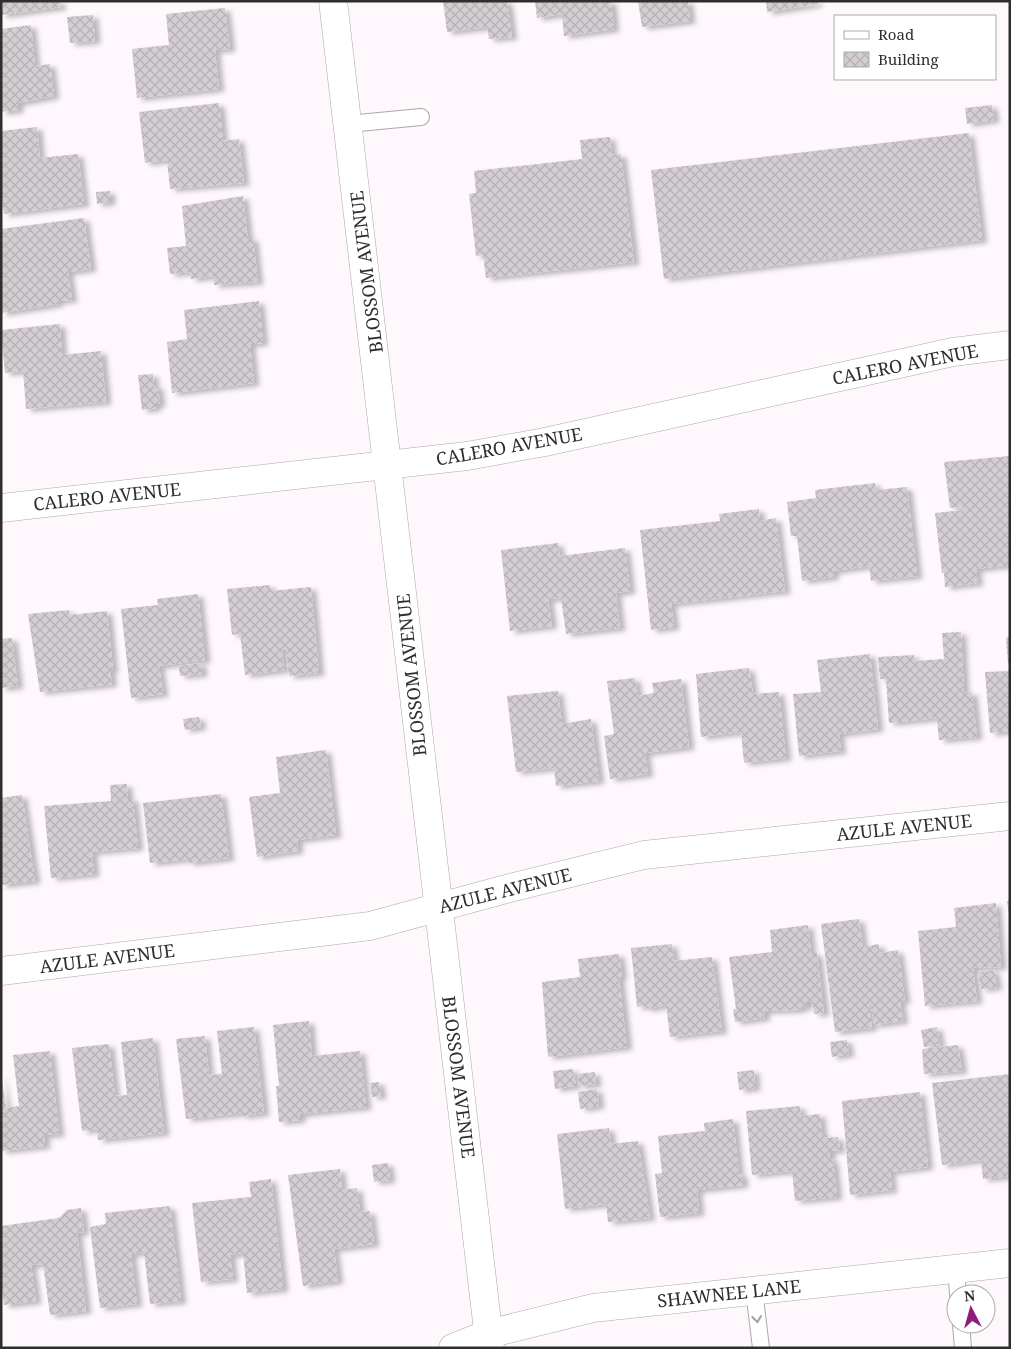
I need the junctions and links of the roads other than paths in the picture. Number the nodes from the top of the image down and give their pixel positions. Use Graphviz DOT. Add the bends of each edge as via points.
graph roads {
  1 [pos="333,1"];
  2 [pos="421,117"];
  3 [pos="348,124"];
  4 [pos="1010,346"];
  5 [pos="388,465"];
  6 [pos="1,508"];
  7 [pos="1010,816"];
  8 [pos="438,907"];
  9 [pos="1,971"];
  10 [pos="1010,1263"];
  11 [pos="957,1281"];
  12 [pos="754,1290"];
  13 [pos="962,1334"];
  14 [pos="489,1341"];
  15 [pos="453,1348"];
  16 [pos="761,1348"];
  17 [pos="963,1348"];
  1 -- 3 [label="street, BLOSSOM AVENUE"];
  2 -- 3 [label="lane"];
  3 -- 5 [label="street, BLOSSOM AVENUE"];
  4 -- 5 [label="street, CALERO AVENUE" via="953,352 545,442"];
  5 -- 6 [label="street, CALERO AVENUE"];
  5 -- 8 [label="street, BLOSSOM AVENUE"];
  7 -- 8 [label="street, AZULE AVENUE" via="644,855"];
  8 -- 9 [label="street, AZULE AVENUE" via="370,926"];
  8 -- 14 [label="street, BLOSSOM AVENUE"];
  10 -- 11 [label="street, SHAWNEE LANE"];
  11 -- 12 [label="street, SHAWNEE LANE"];
  12 -- 14 [label="street, SHAWNEE LANE" via="593,1308"];
  12 -- 16 [label="lane, one-way"];
  13 -- 17 [label="lane"];
  14 -- 15 [label="street, SHAWNEE LANE"];
}
